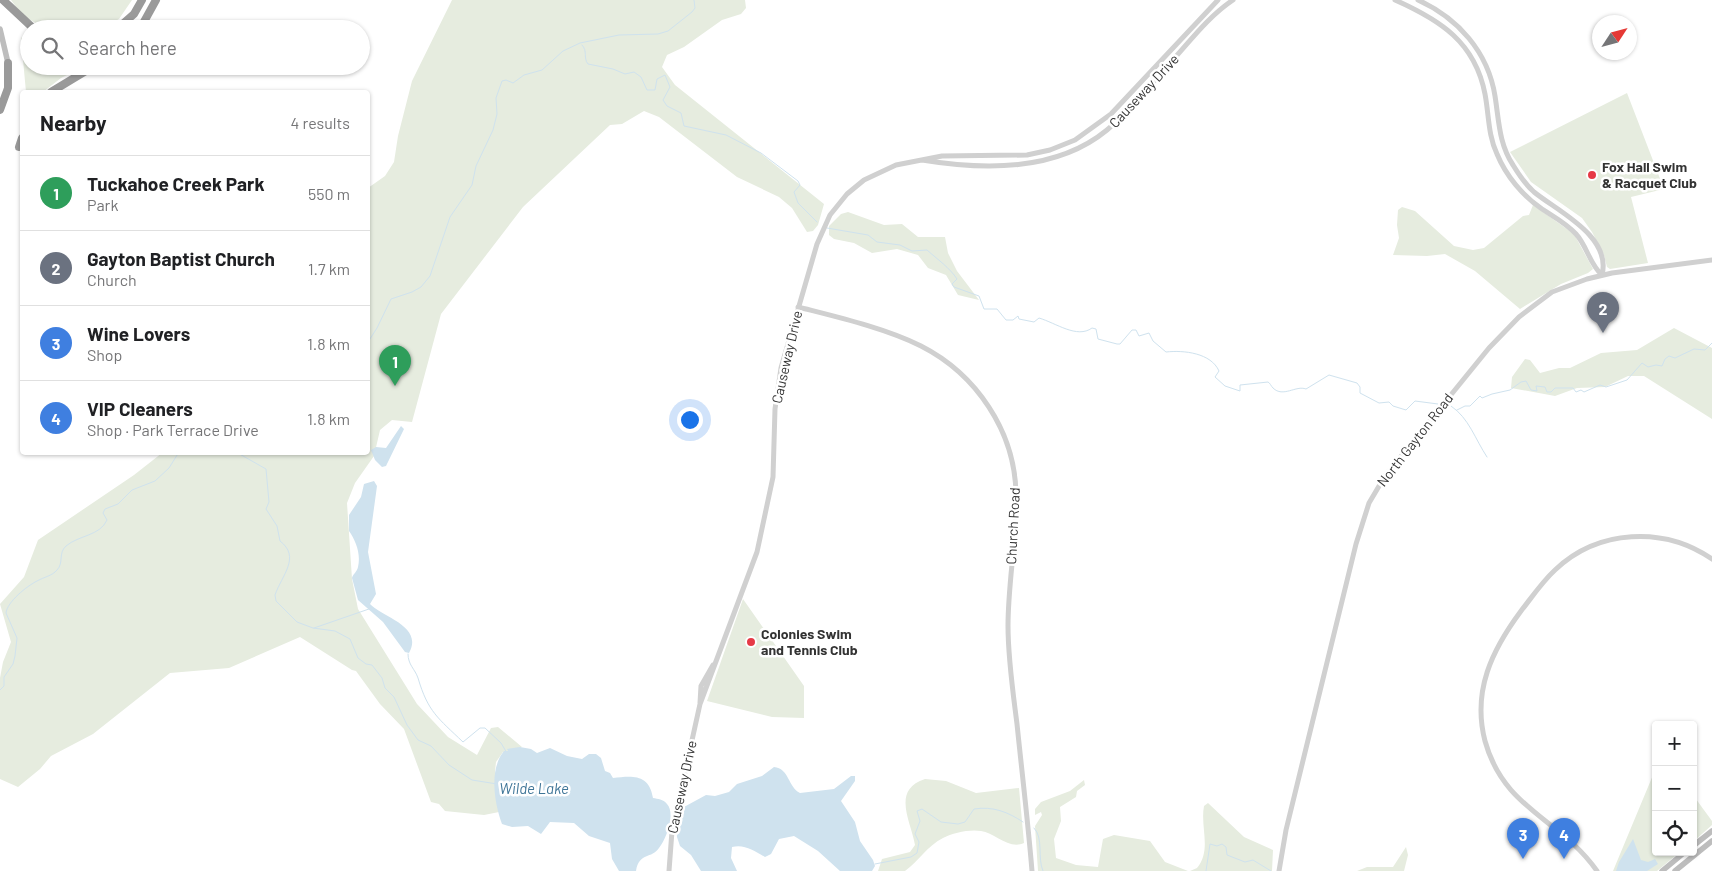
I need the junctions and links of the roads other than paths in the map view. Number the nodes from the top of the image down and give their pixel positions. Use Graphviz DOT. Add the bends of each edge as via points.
graph roads {
  1 [pos="3,0"];
  2 [pos="142,0"];
  3 [pos="156,0"];
  4 [pos="1218,0"];
  5 [pos="1233,0"];
  6 [pos="1395,0"];
  7 [pos="1418,0"];
  8 [pos="24,20"];
  9 [pos="127,20"];
  10 [pos="145,20"];
  11 [pos="0,29"];
  12 [pos="8,63"];
  13 [pos="79,75"];
  14 [pos="54,90"];
  15 [pos="0,110"];
  16 [pos="20,144"];
  17 [pos="19,147"];
  18 [pos="921,160"];
  19 [pos="1712,260"];
  20 [pos="1602,275"];
  21 [pos="798,307"];
  22 [pos="1712,559"];
  23 [pos="1712,831"];
  24 [pos="1712,841"];
  25 [pos="1697,843"];
  26 [pos="1680,856"];
  27 [pos="669,871"];
  28 [pos="1032,871"];
  29 [pos="1279,871"];
  30 [pos="1597,871"];
  31 [pos="1662,871"];
  32 [pos="1675,871"];
  1 -- 8 [label="highway"];
  2 -- 9 [label="highway"];
  3 -- 10 [label="highway"];
  4 -- 18 [label="street, Causeway Drive" via="1111,114 1075,140 1026,155 950,156"];
  5 -- 18 [label="street, Causeway Drive" via="1208,21 1118,120 1077,149 1045,161 1021,164 968,165"];
  6 -- 20 [label="street" via="1434,18 1461,42 1480,77 1492,142 1507,172 1529,199 1576,234 1588,250 1595,270"];
  7 -- 20 [label="street" via="1448,17 1475,46 1491,80 1499,133 1512,164 1530,188 1584,229 1602,260"];
  11 -- 12 [label="main road"];
  12 -- 15 [label="highway" via="8,88"];
  13 -- 14 [label="highway"];
  16 -- 17 [label="highway"];
  18 -- 21 [label="street, Causeway Drive" via="878,172 841,200 820,234"];
  19 -- 20 [label="street, North Gayton Road"];
  20 -- 29 [label="street, North Gayton Road" via="1552,292 1519,317 1423,428 1376,489 1364,518 1339,610"];
  21 -- 27 [label="street, Causeway Drive" via="778,386 772,477 756,552 713,664 701,686 700,704 672,831"];
  21 -- 28 [label="street, Church Road" via="906,339 940,357 978,392 1004,438 1013,466 1016,496 1009,595 1009,654"];
  22 -- 30 [label="street" via="1684,544 1647,536 1614,539 1584,550 1556,569 1542,585 1503,636 1489,663 1481,716 1485,740 1496,769 1518,799 1579,849"];
  23 -- 25 [label="main road"];
  24 -- 32 [label="main road"];
  26 -- 31 [label="main road"];
}
